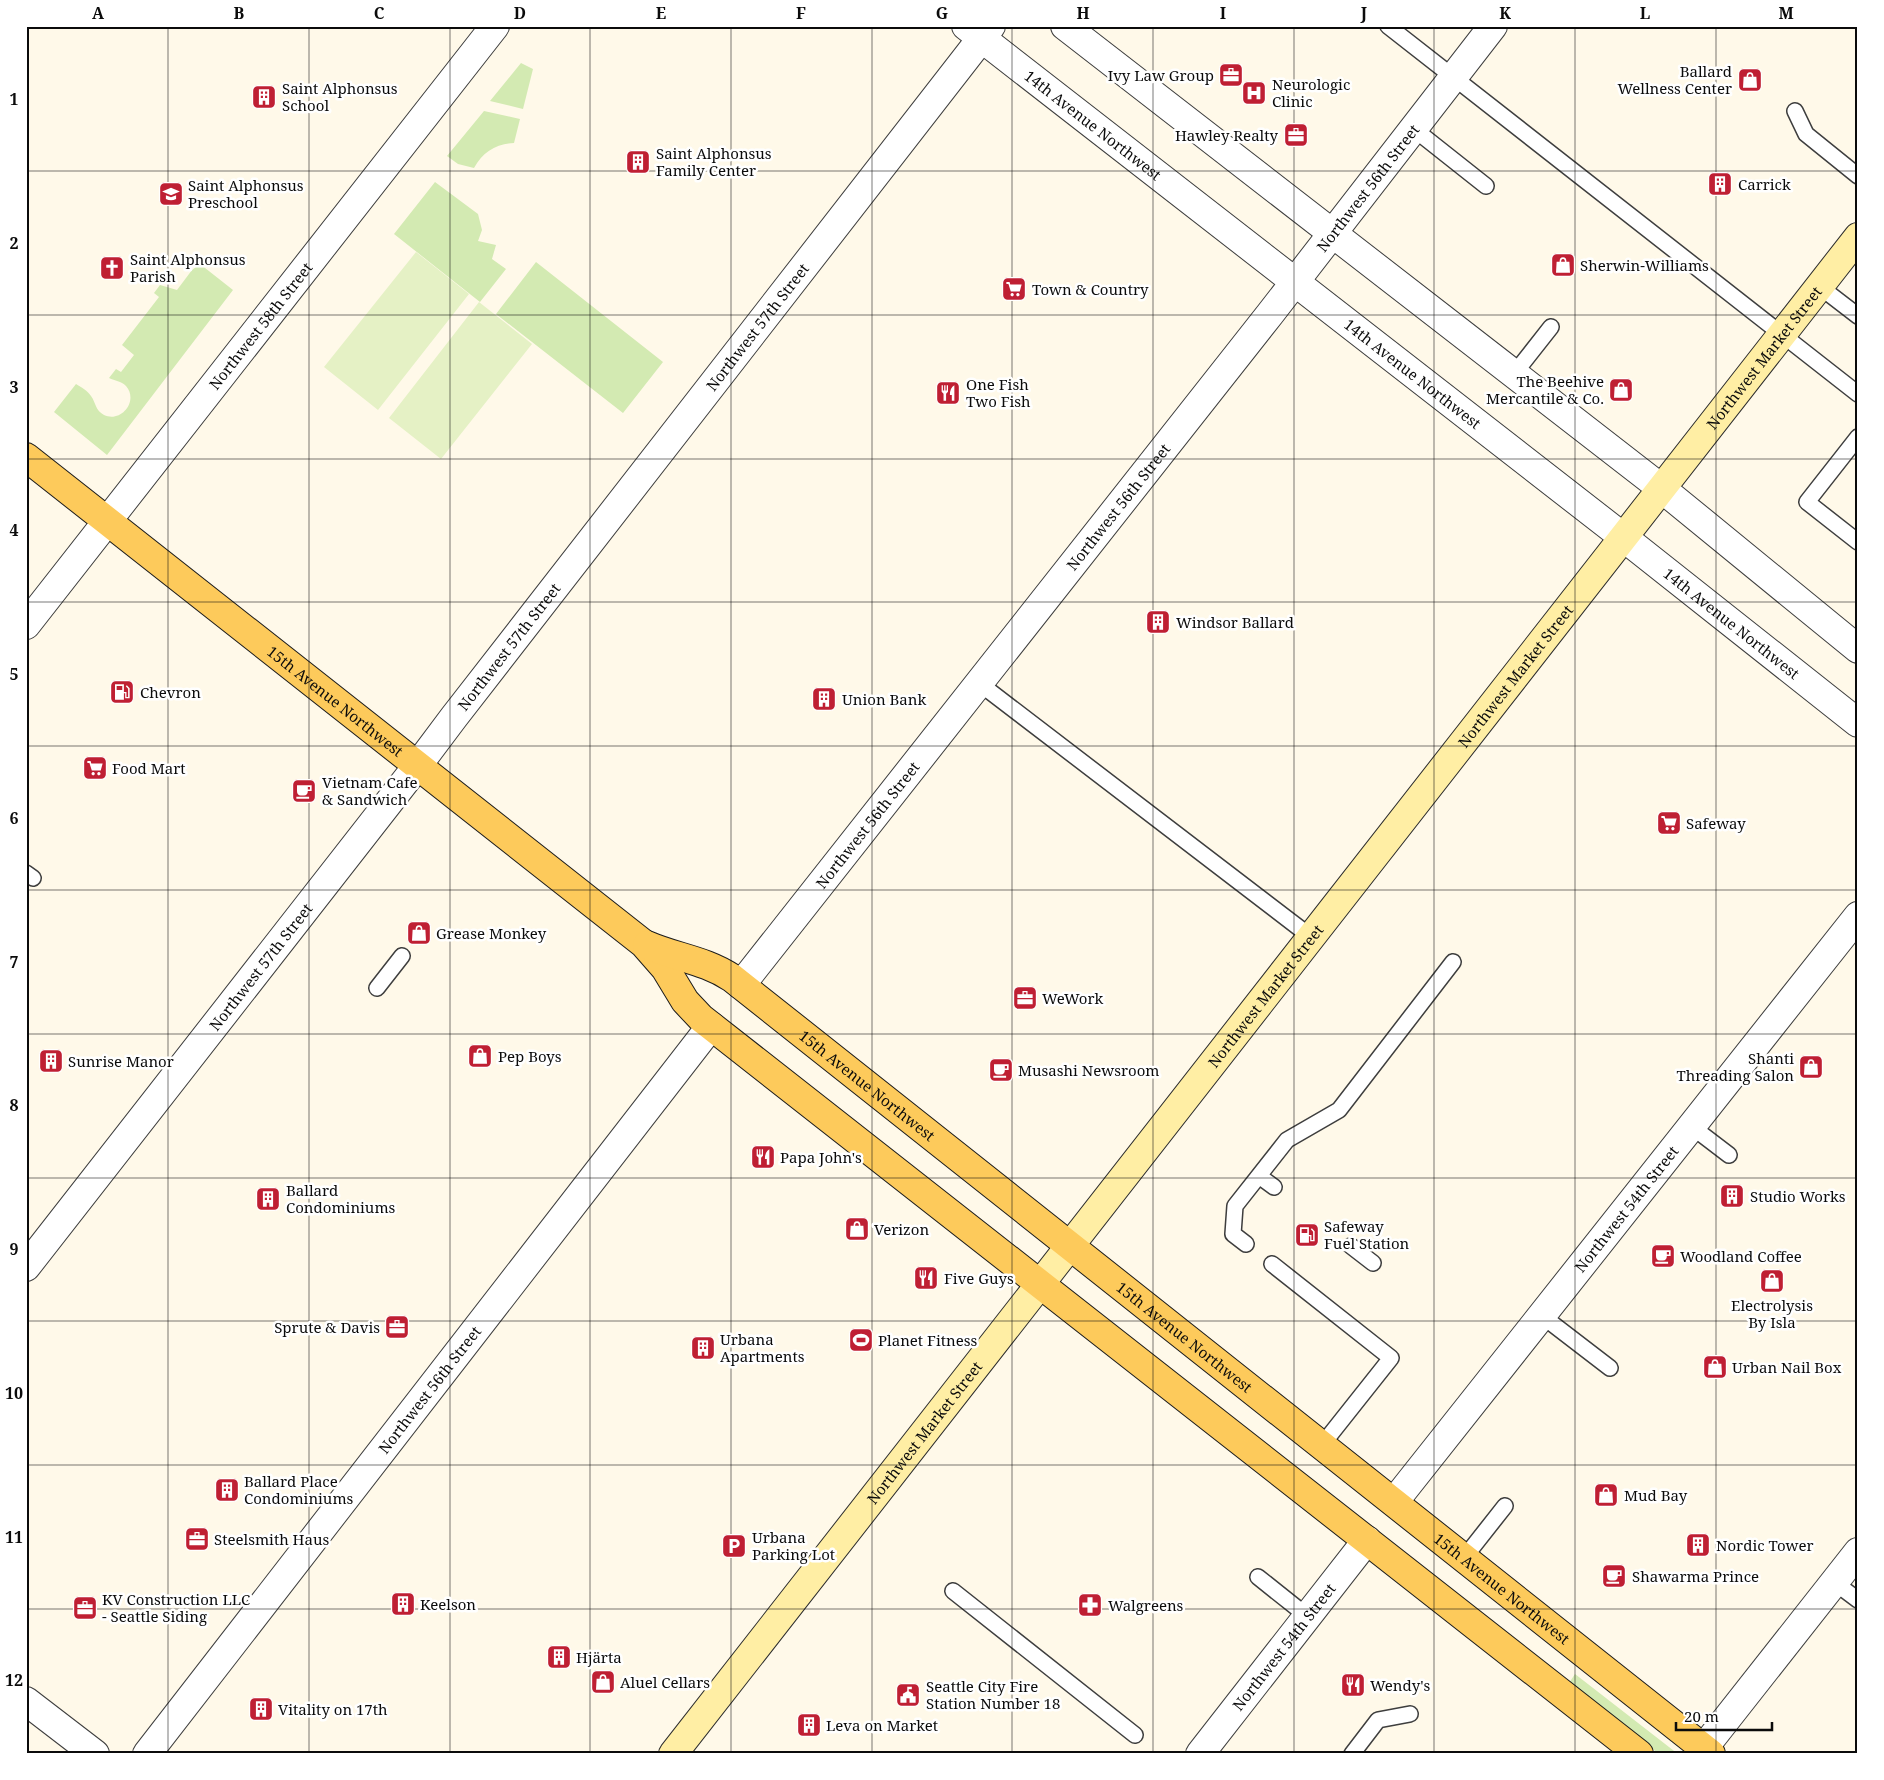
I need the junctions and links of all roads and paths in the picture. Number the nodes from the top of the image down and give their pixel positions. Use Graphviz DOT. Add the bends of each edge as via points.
graph roads {
  1 [pos="495,26"];
  2 [pos="1065,26"];
  3 [pos="1388,26"];
  4 [pos="1493,26"];
  5 [pos="980,30"];
  6 [pos="1453,77"];
  7 [pos="1795,111"];
  8 [pos="1414,129"];
  9 [pos="1858,176"];
  10 [pos="1486,186"];
  11 [pos="1332,232"];
  12 [pos="1858,237"];
  13 [pos="1295,282"];
  14 [pos="1819,286"];
  15 [pos="1858,316"];
  16 [pos="1551,327"];
  17 [pos="1781,334"];
  18 [pos="1514,374"];
  19 [pos="1858,394"];
  20 [pos="1858,437"];
  21 [pos="26,457"];
  22 [pos="1661,488"];
  23 [pos="108,520"];
  24 [pos="1623,537"];
  25 [pos="1858,542"];
  26 [pos="26,624"];
  27 [pos="1858,649"];
  28 [pos="979,683"];
  29 [pos="1858,723"];
  30 [pos="418,765"];
  31 [pos="1858,916"];
  32 [pos="1311,937"];
  33 [pos="644,944"];
  34 [pos="402,956"];
  35 [pos="1453,962"];
  36 [pos="741,985"];
  37 [pos="377,988"];
  38 [pos="711,1026"];
  39 [pos="1691,1126"];
  40 [pos="1728,1155"];
  41 [pos="1259,1176"];
  42 [pos="1274,1187"];
  43 [pos="1246,1244"];
  44 [pos="1070,1246"];
  45 [pos="1351,1246"];
  46 [pos="1373,1263"];
  47 [pos="1272,1264"];
  48 [pos="26,1267"];
  49 [pos="1040,1283"];
  50 [pos="1541,1315"];
  51 [pos="1610,1368"];
  52 [pos="1322,1445"];
  53 [pos="1394,1502"];
  54 [pos="1505,1506"];
  55 [pos="1367,1540"];
  56 [pos="1858,1552"];
  57 [pos="1464,1558"];
  58 [pos="1258,1577"];
  59 [pos="1834,1582"];
  60 [pos="953,1592"];
  61 [pos="1858,1600"];
  62 [pos="1307,1616"];
  63 [pos="26,1701"];
  64 [pos="1410,1714"];
  65 [pos="1134,1735"];
  66 [pos="1705,1752"];
  67 [pos="95,1754"];
  68 [pos="147,1754"];
  69 [pos="673,1754"];
  70 [pos="1200,1754"];
  71 [pos="1352,1754"];
  72 [pos="1639,1754"];
  1 -- 23 [label="street, Northwest 58th Street"];
  2 -- 11 [label="street"];
  3 -- 6 [label="lane"];
  4 -- 6 [label="street, Northwest 56th Street"];
  5 -- 13 [label="street, 14th Avenue Northwest"];
  5 -- 30 [label="street, Northwest 57th Street"];
  6 -- 8 [label="street, Northwest 56th Street"];
  6 -- 17 [label="lane"];
  7 -- 9 [label="lane" via="1806,134"];
  8 -- 10 [label="lane"];
  8 -- 11 [label="street, Northwest 56th Street"];
  11 -- 13 [label="street, Northwest 56th Street"];
  11 -- 18 [label="street"];
  12 -- 14 [label="main road, Northwest Market Street"];
  13 -- 24 [label="street, 14th Avenue Northwest"];
  13 -- 28 [label="street, Northwest 56th Street"];
  14 -- 15 [label="lane"];
  14 -- 17 [label="main road, Northwest Market Street"];
  16 -- 18 [label="lane"];
  17 -- 19 [label="lane"];
  17 -- 22 [label="main road, Northwest Market Street"];
  18 -- 22 [label="street"];
  20 -- 25 [label="lane" via="1807,502"];
  21 -- 23 [label="main road, 15th Avenue Northwest"];
  22 -- 24 [label="main road, Northwest Market Street"];
  22 -- 27 [label="street"];
  23 -- 26 [label="street, Northwest 58th Street"];
  23 -- 30 [label="main road, 15th Avenue Northwest"];
  24 -- 29 [label="street, 14th Avenue Northwest"];
  24 -- 32 [label="main road, Northwest Market Street"];
  28 -- 32 [label="lane"];
  28 -- 36 [label="street, Northwest 56th Street"];
  30 -- 33 [label="main road, 15th Avenue Northwest"];
  30 -- 48 [label="street, Northwest 57th Street"];
  31 -- 39 [label="street, Northwest 54th Street"];
  32 -- 44 [label="main road, Northwest Market Street"];
  33 -- 36 [label="main road, 15th Avenue Northwest" via="705,963"];
  33 -- 38 [label="main road, 15th Avenue Northwest" via="665,968 685,1002"];
  34 -- 37 [label="lane"];
  35 -- 41 [label="lane" via="1339,1110 1287,1140"];
  36 -- 44 [label="main road, 15th Avenue Northwest"];
  38 -- 49 [label="main road, 15th Avenue Northwest"];
  38 -- 68 [label="street, Northwest 56th Street"];
  39 -- 40 [label="lane"];
  39 -- 50 [label="street, Northwest 54th Street"];
  41 -- 42 [label="lane"];
  41 -- 43 [label="lane" via="1235,1206 1233,1234"];
  44 -- 49 [label="main road, Northwest Market Street"];
  44 -- 52 [label="main road, 15th Avenue Northwest"];
  45 -- 46 [label="lane"];
  47 -- 52 [label="lane" via="1392,1358"];
  49 -- 55 [label="main road, 15th Avenue Northwest"];
  49 -- 69 [label="main road, Northwest Market Street"];
  50 -- 51 [label="lane"];
  50 -- 53 [label="street, Northwest 54th Street"];
  52 -- 53 [label="main road, 15th Avenue Northwest"];
  53 -- 57 [label="main road, 15th Avenue Northwest"];
  54 -- 57 [label="lane"];
  55 -- 62 [label="street, Northwest 54th Street"];
  55 -- 72 [label="main road, 15th Avenue Northwest"];
  56 -- 59 [label="street"];
  57 -- 66 [label="main road, 15th Avenue Northwest"];
  58 -- 62 [label="lane"];
  59 -- 61 [label="lane"];
  59 -- 66 [label="street"];
  60 -- 65 [label="lane"];
  62 -- 70 [label="street, Northwest 54th Street"];
  63 -- 67 [label="street"];
  64 -- 71 [label="lane" via="1378,1720"];
}
